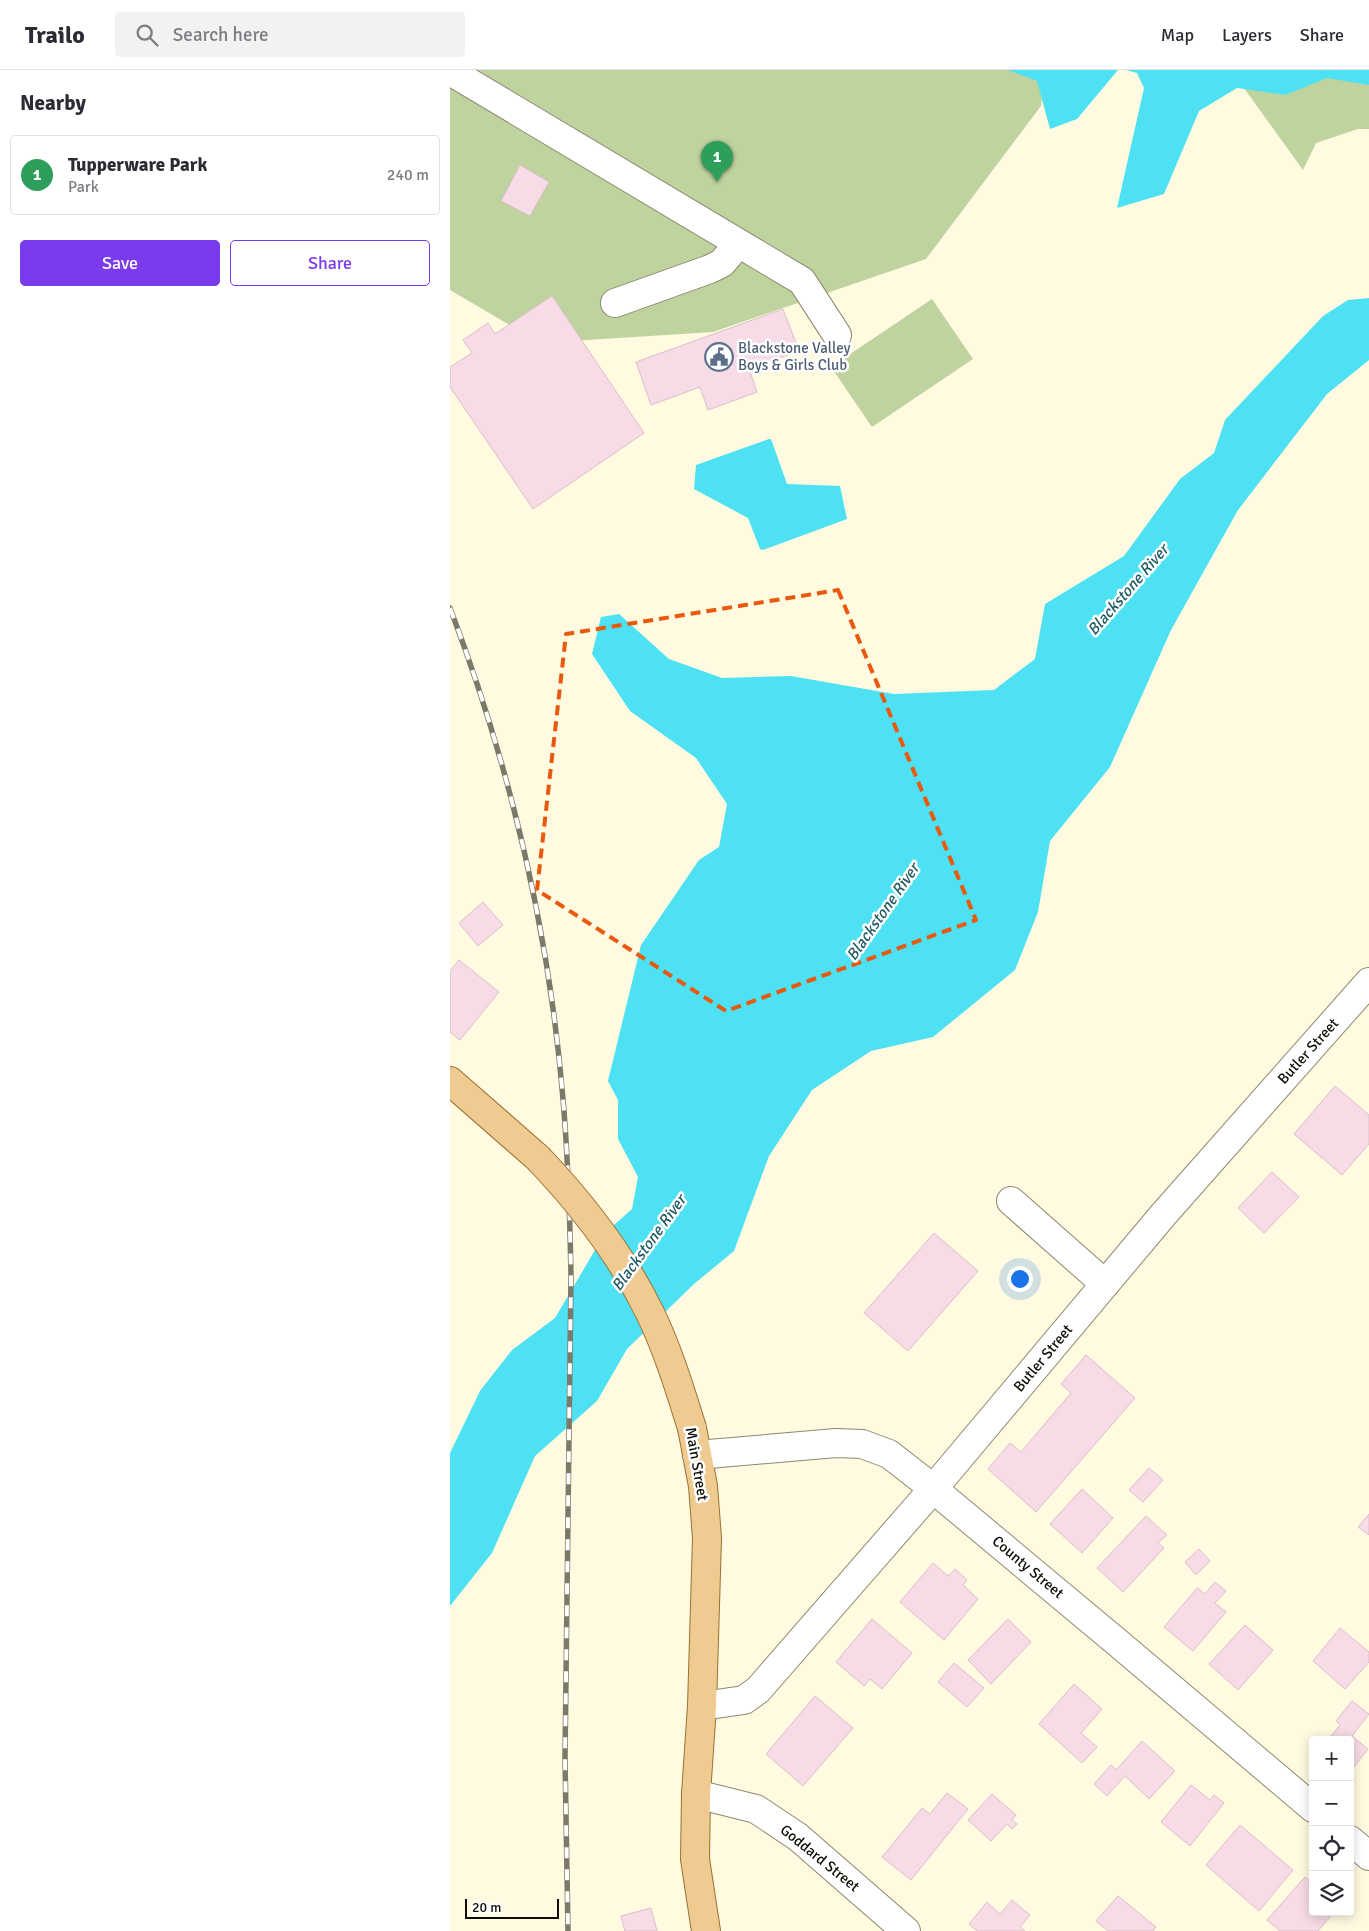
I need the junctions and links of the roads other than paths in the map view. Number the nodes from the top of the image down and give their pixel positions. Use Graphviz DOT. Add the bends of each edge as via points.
graph roads {
  1 [pos="450,71"];
  2 [pos="738,244"];
  3 [pos="615,302"];
  4 [pos="838,335"];
  5 [pos="1369,982"];
  6 [pos="451,1084"];
  7 [pos="1011,1201"];
  8 [pos="1105,1284"];
  9 [pos="697,1455"];
  10 [pos="933,1489"];
  11 [pos="702,1706"];
  12 [pos="696,1794"];
  13 [pos="1309,1805"];
  14 [pos="1354,1843"];
  15 [pos="1369,1856"];
  16 [pos="706,1931"];
  17 [pos="906,1931"];
  1 -- 2 [label="street"];
  2 -- 3 [label="street" via="722,263 710,270"];
  2 -- 4 [label="street" via="802,281"];
  5 -- 8 [label="street, Butler Street"];
  6 -- 9 [label="main road, Main Street, bridge" via="538,1158 600,1231 650,1313 692,1428"];
  7 -- 8 [label="street"];
  8 -- 10 [label="street, Butler Street"];
  9 -- 10 [label="street, County Street" via="836,1443 862,1444 888,1454"];
  9 -- 11 [label="main road, Main Street" via="707,1538"];
  10 -- 11 [label="street, Butler Street" via="758,1690 744,1700"];
  10 -- 13 [label="street, County Street"];
  11 -- 12 [label="main road, Main Street"];
  12 -- 16 [label="main road, Main Street" via="695,1859"];
  12 -- 17 [label="street, Goddard Street" via="756,1809 798,1837"];
  14 -- 15 [label="street"];
}
